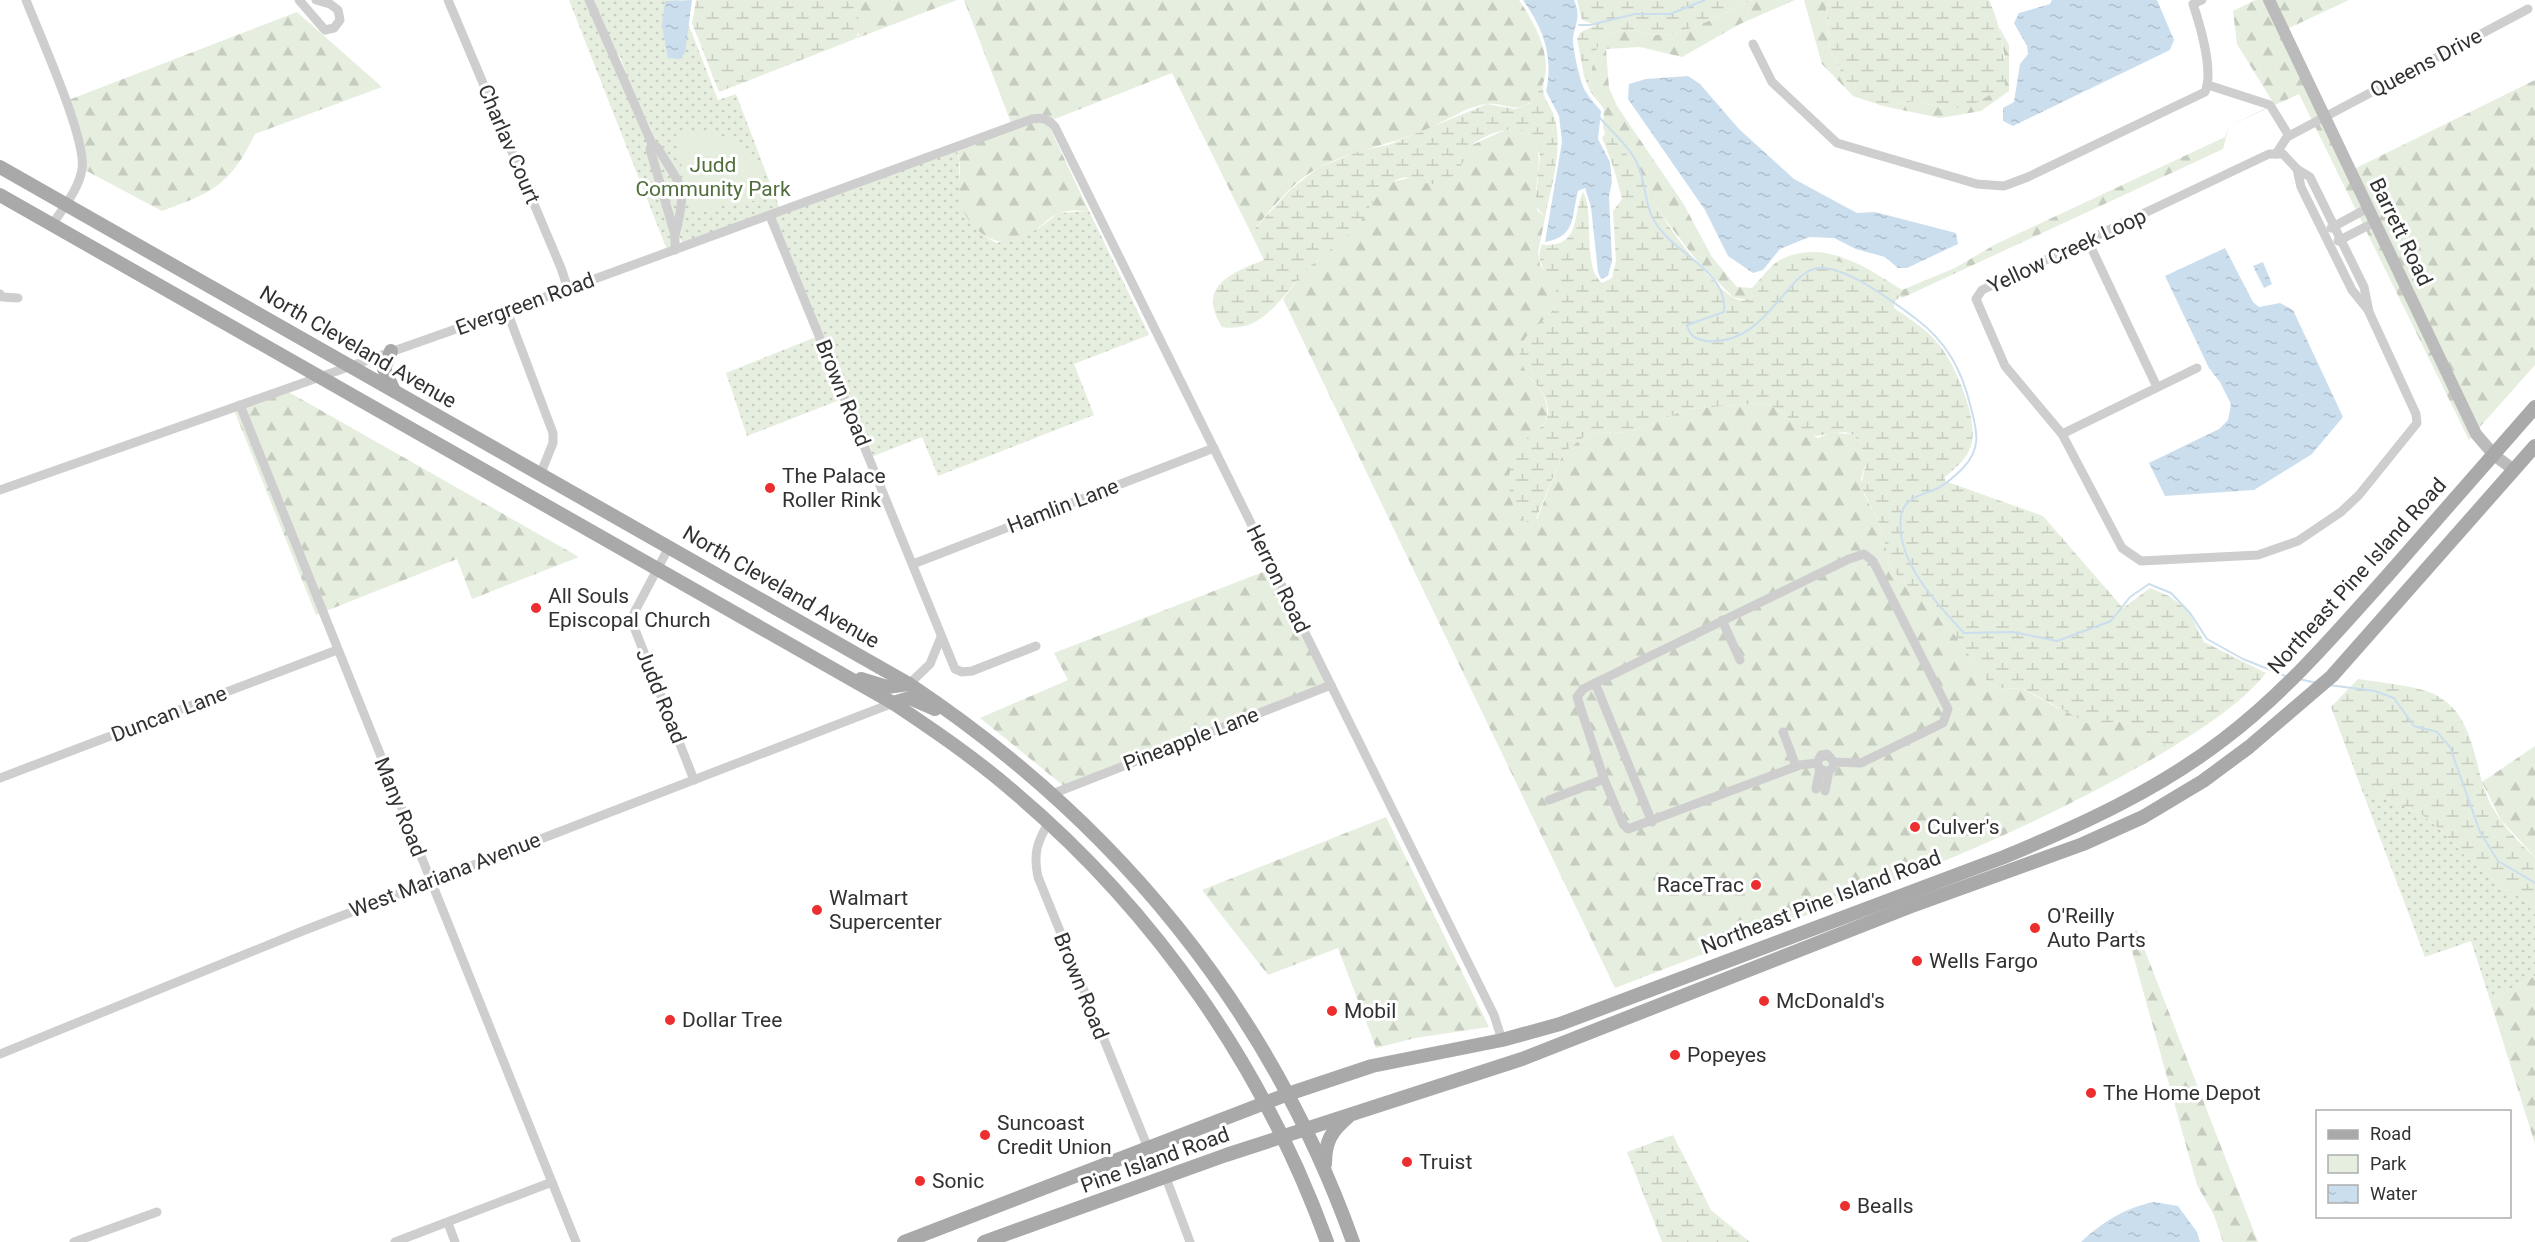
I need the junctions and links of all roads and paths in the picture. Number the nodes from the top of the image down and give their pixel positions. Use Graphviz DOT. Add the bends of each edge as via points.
graph roads {
  1 [pos="26,0"];
  2 [pos="316,0"];
  3 [pos="448,0"];
  4 [pos="589,0"];
  5 [pos="2269,0"];
  6 [pos="2195,1"];
  7 [pos="303,2"];
  8 [pos="2528,9"];
  9 [pos="1752,44"];
  10 [pos="2208,85"];
  11 [pos="2324,116"];
  12 [pos="1049,121"];
  13 [pos="2289,136"];
  14 [pos="652,144"];
  15 [pos="2276,154"];
  16 [pos="0,168"];
  17 [pos="2297,169"];
  18 [pos="2318,193"];
  19 [pos="0,195"];
  20 [pos="2307,199"];
  21 [pos="65,204"];
  22 [pos="2368,208"];
  23 [pos="770,216"];
  24 [pos="2375,222"];
  25 [pos="52,225"];
  26 [pos="2334,226"];
  27 [pos="2324,231"];
  28 [pos="675,235"];
  29 [pos="2341,239"];
  30 [pos="2088,241"];
  31 [pos="2330,244"];
  32 [pos="675,250"];
  33 [pos="2358,274"];
  34 [pos="2347,278"];
  35 [pos="197,279"];
  36 [pos="568,289"];
  37 [pos="0,294"];
  38 [pos="18,298"];
  39 [pos="183,300"];
  40 [pos="507,311"];
  41 [pos="2369,312"];
  42 [pos="392,351"];
  43 [pos="349,366"];
  44 [pos="2197,368"];
  45 [pos="319,376"];
  46 [pos="2157,387"];
  47 [pos="394,391"];
  48 [pos="240,405"];
  49 [pos="2535,407"];
  50 [pos="2062,434"];
  51 [pos="2535,446"];
  52 [pos="1214,448"];
  53 [pos="2494,455"];
  54 [pos="2514,470"];
  55 [pos="540,475"];
  56 [pos="0,490"];
  57 [pos="669,547"];
  58 [pos="913,564"];
  59 [pos="658,569"];
  60 [pos="1722,620"];
  61 [pos="941,637"];
  62 [pos="1036,646"];
  63 [pos="337,650"];
  64 [pos="1740,660"];
  65 [pos="843,675"];
  66 [pos="1595,683"];
  67 [pos="909,684"];
  68 [pos="1331,686"];
  69 [pos="893,703"];
  70 [pos="960,718"];
  71 [pos="1783,732"];
  72 [pos="1834,762"];
  73 [pos="1796,766"];
  74 [pos="1822,768"];
  75 [pos="0,778"];
  76 [pos="1604,779"];
  77 [pos="694,780"];
  78 [pos="1820,790"];
  79 [pos="1052,794"];
  80 [pos="1549,800"];
  81 [pos="1049,822"];
  82 [pos="1652,822"];
  83 [pos="2055,836"];
  84 [pos="430,881"];
  85 [pos="1949,892"];
  86 [pos="1502,1040"];
  87 [pos="0,1054"];
  88 [pos="1288,1094"];
  89 [pos="1266,1102"];
  90 [pos="1352,1114"];
  91 [pos="1306,1128"];
  92 [pos="1283,1136"];
  93 [pos="1148,1148"];
  94 [pos="1325,1172"];
  95 [pos="1166,1178"];
  96 [pos="552,1182"];
  97 [pos="157,1212"];
  98 [pos="448,1223"];
  99 [pos="74,1242"];
  100 [pos="395,1242"];
  101 [pos="455,1242"];
  102 [pos="576,1242"];
  103 [pos="904,1242"];
  104 [pos="984,1242"];
  105 [pos="1190,1242"];
  106 [pos="1328,1242"];
  107 [pos="1353,1242"];
  1 -- 21 [label="street" via="67,105 82,156 81,175"];
  2 -- 7 [label="street" via="338,10 340,20 334,28 325,30"];
  3 -- 36 [label="street, Charlav Court"];
  4 -- 14 [label="street"];
  5 -- 11 [label="street, Barrett Road"];
  6 -- 10 [label="street"];
  8 -- 11 [label="street, Queens Drive"];
  9 -- 10 [label="street" via="1772,82 1831,140 1992,186 2010,184 2038,172 2199,96"];
  10 -- 13 [label="street" via="2270,105"];
  11 -- 13 [label="street, Queens Drive"];
  11 -- 22 [label="street, Barrett Road"];
  12 -- 23 [label="street, Evergreen Road" via="1032,119"];
  12 -- 52 [label="street, Herron Road"];
  13 -- 15 [label="street"];
  14 -- 28 [label="street"];
  14 -- 28 [label="street" via="680,181 683,199"];
  15 -- 17 [label="street" via="2283,154"];
  15 -- 30 [label="street, Yellow Creek Loop"];
  16 -- 21 [label="main road, North Cleveland Avenue"];
  17 -- 18 [label="street" via="2310,177"];
  17 -- 20 [label="street"];
  18 -- 20 [label="street"];
  18 -- 26 [label="street"];
  19 -- 25 [label="main road, North Cleveland Avenue"];
  20 -- 27 [label="street"];
  21 -- 25 [label="street"];
  21 -- 35 [label="main road, North Cleveland Avenue"];
  22 -- 24 [label="street, Barrett Road"];
  22 -- 26 [label="street"];
  23 -- 32 [label="street, Evergreen Road"];
  23 -- 58 [label="street, Brown Road"];
  24 -- 29 [label="street"];
  24 -- 53 [label="street, Barrett Road" via="2476,434"];
  25 -- 39 [label="main road, North Cleveland Avenue"];
  26 -- 27 [label="street"];
  26 -- 29 [label="street"];
  27 -- 31 [label="street"];
  28 -- 32 [label="street"];
  29 -- 31 [label="street"];
  29 -- 33 [label="street"];
  30 -- 46 [label="street"];
  30 -- 50 [label="street, Yellow Creek Loop" via="1982,290 1976,299 2005,366"];
  31 -- 34 [label="street"];
  32 -- 36 [label="street, Evergreen Road"];
  33 -- 34 [label="street"];
  33 -- 41 [label="street"];
  34 -- 41 [label="street"];
  35 -- 39 [label="main road"];
  35 -- 43 [label="main road, North Cleveland Avenue"];
  36 -- 40 [label="street, Evergreen Road"];
  37 -- 38 [label="street"];
  39 -- 45 [label="main road, North Cleveland Avenue"];
  40 -- 42 [label="street, Evergreen Road"];
  40 -- 55 [label="street" via="553,433"];
  41 -- 50 [label="street, Yellow Creek Loop" via="2417,423 2360,495 2298,541 2275,551 2141,561 2131,556 2112,534"];
  42 -- 43 [label="street, Evergreen Road"];
  42 -- 47 [label="main road" via="384,369"];
  43 -- 45 [label="street, Evergreen Road"];
  43 -- 47 [label="main road, North Cleveland Avenue"];
  44 -- 46 [label="street"];
  45 -- 48 [label="street, Evergreen Road"];
  45 -- 59 [label="main road, North Cleveland Avenue"];
  46 -- 50 [label="street"];
  47 -- 55 [label="main road, North Cleveland Avenue"];
  48 -- 56 [label="street, Evergreen Road"];
  48 -- 63 [label="street, Many Road"];
  49 -- 53 [label="main road, Northeast Pine Island Road"];
  51 -- 54 [label="main road, Northeast Pine Island Road"];
  52 -- 58 [label="street, Hamlin Lane"];
  52 -- 68 [label="street, Herron Road"];
  53 -- 54 [label="street, Barrett Road"];
  53 -- 83 [label="main road, Northeast Pine Island Road" via="2284,689 2223,741 2180,771"];
  54 -- 85 [label="main road, Northeast Pine Island Road" via="2332,676 2203,781 2143,817"];
  55 -- 57 [label="main road, North Cleveland Avenue"];
  57 -- 59 [label="street, Judd Road"];
  57 -- 67 [label="main road, North Cleveland Avenue"];
  58 -- 61 [label="street, Brown Road"];
  59 -- 65 [label="main road, North Cleveland Avenue"];
  59 -- 77 [label="street, Judd Road" via="634,613 634,627"];
  60 -- 64 [label="street"];
  60 -- 66 [label="street"];
  60 -- 72 [label="street" via="1858,555 1869,556 1948,715 1942,723 1862,763"];
  61 -- 62 [label="street, Brown Road" via="955,669 962,672"];
  61 -- 67 [label="street" via="930,664"];
  63 -- 75 [label="street, Duncan Lane"];
  63 -- 84 [label="street, Many Road"];
  65 -- 67 [label="main road" via="887,687"];
  65 -- 69 [label="main road, North Cleveland Avenue"];
  66 -- 76 [label="street" via="1578,692 1577,704"];
  66 -- 82 [label="street"];
  67 -- 70 [label="main road, North Cleveland Avenue"];
  68 -- 79 [label="street, Pineapple Lane"];
  68 -- 86 [label="street, Herron Road" via="1494,1015"];
  69 -- 70 [label="main road" via="910,698"];
  69 -- 77 [label="street, West Mariana Avenue"];
  69 -- 81 [label="main road, North Cleveland Avenue" via="983,766"];
  70 -- 79 [label="main road, North Cleveland Avenue"];
  71 -- 73 [label="street"];
  72 -- 74 [label="street"];
  72 -- 74 [label="street" via="1827,754 1821,755"];
  73 -- 74 [label="street"];
  73 -- 82 [label="street"];
  74 -- 78 [label="street"];
  76 -- 80 [label="street"];
  76 -- 82 [label="street" via="1625,827 1634,829"];
  77 -- 84 [label="street, West Mariana Avenue"];
  79 -- 88 [label="main road, North Cleveland Avenue" via="1123,862 1191,942 1254,1034"];
  81 -- 89 [label="main road, North Cleveland Avenue" via="1109,883 1181,969"];
  81 -- 93 [label="street, Brown Road" via="1036,845 1038,877"];
  83 -- 85 [label="main road" via="2017,856 1955,880"];
  83 -- 86 [label="main road, Northeast Pine Island Road" via="1560,1024"];
  84 -- 87 [label="street, West Mariana Avenue"];
  84 -- 96 [label="street, Many Road"];
  85 -- 90 [label="main road, Northeast Pine Island Road" via="1522,1059"];
  86 -- 88 [label="main road, Northeast Pine Island Road" via="1372,1066"];
  88 -- 89 [label="main road, Pine Island Road"];
  88 -- 91 [label="main road, North Cleveland Avenue"];
  89 -- 92 [label="main road, North Cleveland Avenue"];
  89 -- 93 [label="main road, Pine Island Road"];
  90 -- 91 [label="main road, Northeast Pine Island Road"];
  90 -- 94 [label="main road" via="1329,1137"];
  91 -- 92 [label="main road, Pine Island Road"];
  91 -- 94 [label="main road, North Cleveland Avenue"];
  92 -- 95 [label="main road, Pine Island Road"];
  92 -- 106 [label="main road, North Cleveland Avenue"];
  93 -- 103 [label="main road, Pine Island Road"];
  94 -- 107 [label="main road, North Cleveland Avenue"];
  95 -- 104 [label="main road, Pine Island Road"];
  95 -- 105 [label="street"];
  96 -- 98 [label="street"];
  96 -- 102 [label="street, Many Road"];
  97 -- 99 [label="street"];
  98 -- 100 [label="street"];
  98 -- 101 [label="street"];
}
